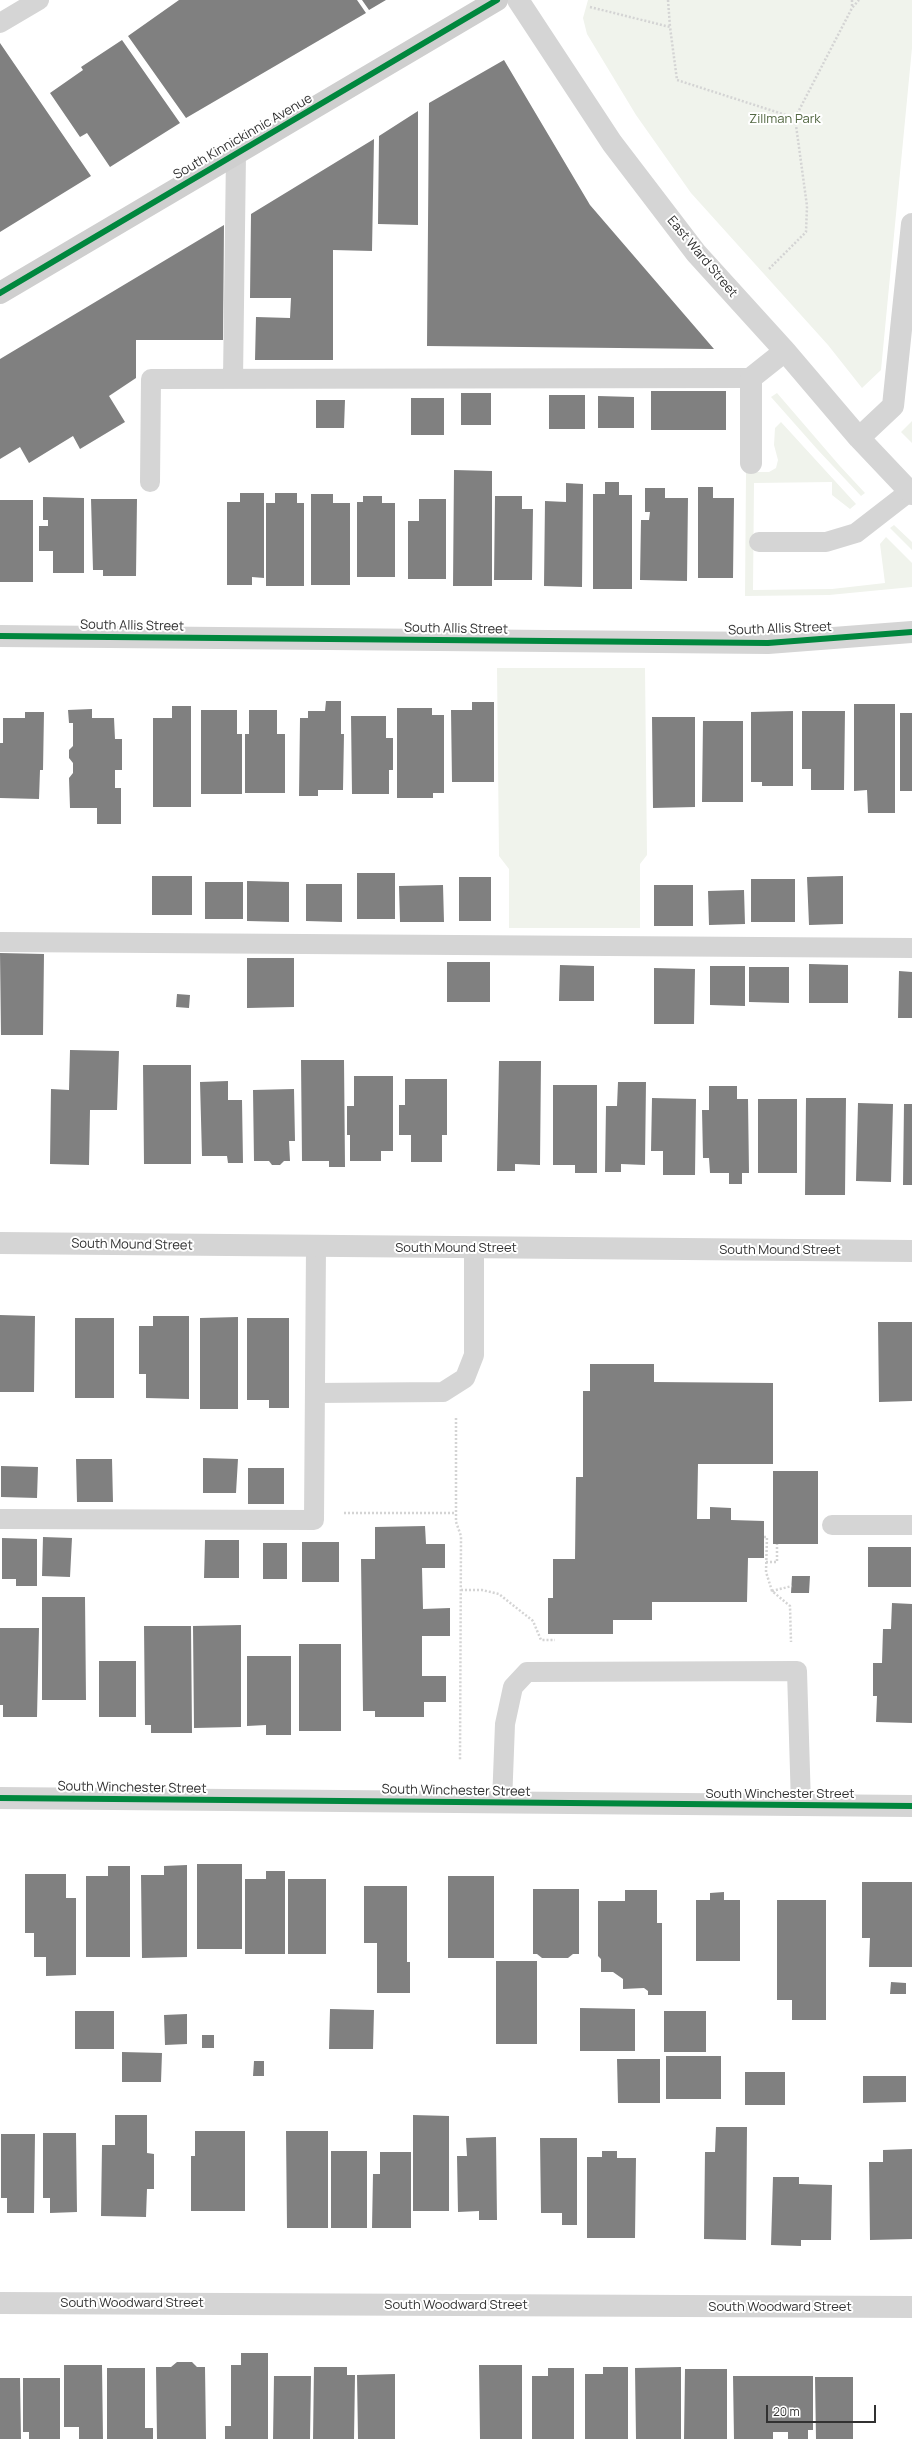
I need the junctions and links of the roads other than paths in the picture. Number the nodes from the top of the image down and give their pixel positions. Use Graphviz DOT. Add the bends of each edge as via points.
graph roads {
  1 [pos="39,0"];
  2 [pos="497,0"];
  3 [pos="518,0"];
  4 [pos="0,23"];
  5 [pos="236,154"];
  6 [pos="912,224"];
  7 [pos="0,293"];
  8 [pos="785,351"];
  9 [pos="751,378"];
  10 [pos="233,379"];
  11 [pos="859,438"];
  12 [pos="751,463"];
  13 [pos="150,482"];
  14 [pos="911,493"];
  15 [pos="759,542"];
  16 [pos="912,632"];
  17 [pos="0,636"];
  18 [pos="0,942"];
  19 [pos="912,948"];
  20 [pos="0,1243"];
  21 [pos="316,1247"];
  22 [pos="474,1248"];
  23 [pos="912,1251"];
  24 [pos="315,1393"];
  25 [pos="0,1519"];
  26 [pos="832,1525"];
  27 [pos="912,1525"];
  28 [pos="0,1798"];
  29 [pos="502,1803"];
  30 [pos="801,1805"];
  31 [pos="912,1806"];
  32 [pos="0,2302"];
  33 [pos="912,2307"];
  1 -- 4 [label="lane"];
  2 -- 5 [label="main road, South Kinnickinnic Avenue"];
  3 -- 8 [label="street, East Ward Street" via="616,149 696,253"];
  5 -- 7 [label="main road, South Kinnickinnic Avenue"];
  5 -- 10 [label="lane"];
  6 -- 11 [label="street" via="893,406"];
  8 -- 9 [label="street"];
  8 -- 11 [label="street, East Ward Street"];
  9 -- 10 [label="lane"];
  9 -- 12 [label="street"];
  10 -- 13 [label="lane" via="152,379"];
  11 -- 14 [label="street, East Ward Street"];
  14 -- 15 [label="lane" via="856,533 826,542"];
  16 -- 17 [label="street, South Allis Street" via="768,643"];
  18 -- 19 [label="lane"];
  20 -- 21 [label="street, South Mound Street"];
  21 -- 22 [label="street, South Mound Street"];
  21 -- 24 [label="lane"];
  22 -- 23 [label="street, South Mound Street"];
  22 -- 24 [label="lane" via="474,1355 465,1378 442,1392"];
  24 -- 25 [label="lane" via="314,1520"];
  26 -- 27 [label="lane"];
  28 -- 29 [label="street, South Winchester Street"];
  29 -- 30 [label="street, South Winchester Street"];
  29 -- 30 [label="lane" via="505,1724 513,1688 527,1672 797,1671"];
  30 -- 31 [label="street, South Winchester Street"];
  32 -- 33 [label="street, South Woodward Street"];
}
